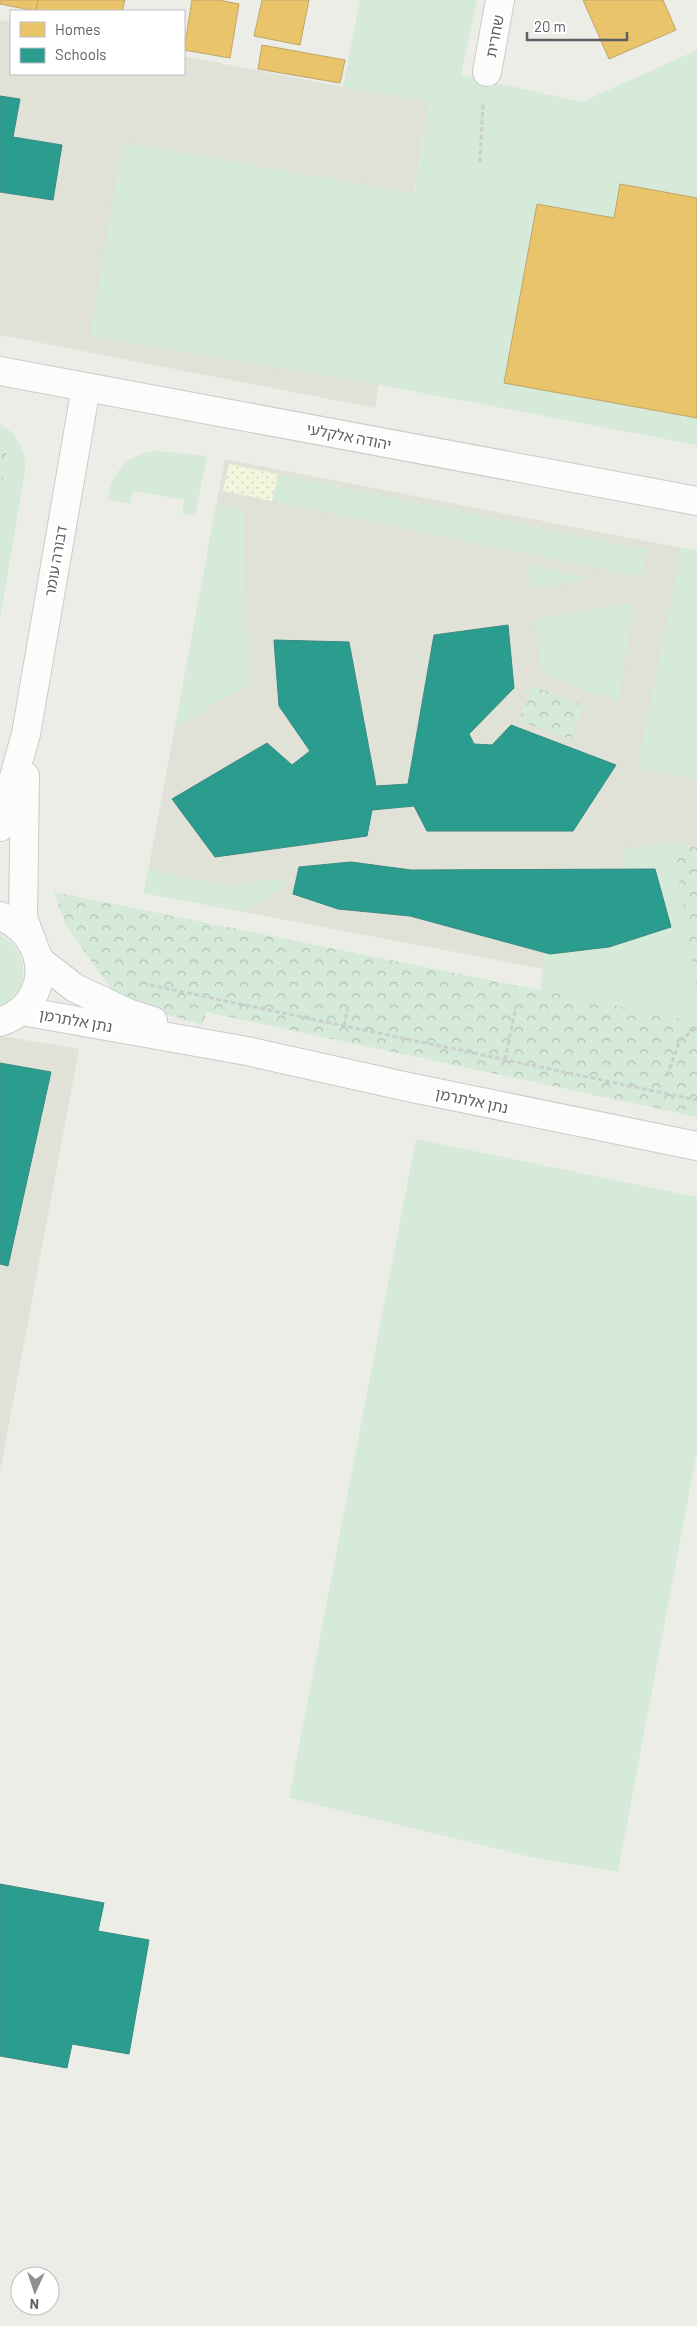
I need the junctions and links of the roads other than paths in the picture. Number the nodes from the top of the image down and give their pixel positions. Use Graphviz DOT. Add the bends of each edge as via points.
graph roads {
  1 [pos="500,0"];
  2 [pos="487,72"];
  3 [pos="0,371"];
  4 [pos="86,387"];
  5 [pos="697,501"];
  6 [pos="26,734"];
  7 [pos="0,827"];
  8 [pos="0,916"];
  9 [pos="36,951"];
  10 [pos="11,1016"];
  11 [pos="247,1051"];
  12 [pos="697,1146"];
  1 -- 2 [label="street, שחרית"];
  3 -- 4 [label="street, יהודה אלקלעי"];
  4 -- 5 [label="street, יהודה אלקלעי"];
  4 -- 6 [label="street, דבורה עומר"];
  6 -- 7 [label="street, דבורה עומר"];
  6 -- 9 [label="street, דבורה עומר" via="23,918"];
  8 -- 9 [label="street, נתן אלתרמן" via="23,930"];
  9 -- 10 [label="street" via="37,988 31,1000"];
  9 -- 11 [label="street, נתן אלתרמן" via="76,988 128,1013"];
  10 -- 11 [label="street, נתן אלתרמן"];
  11 -- 12 [label="street, נתן אלתרמן"];
}
